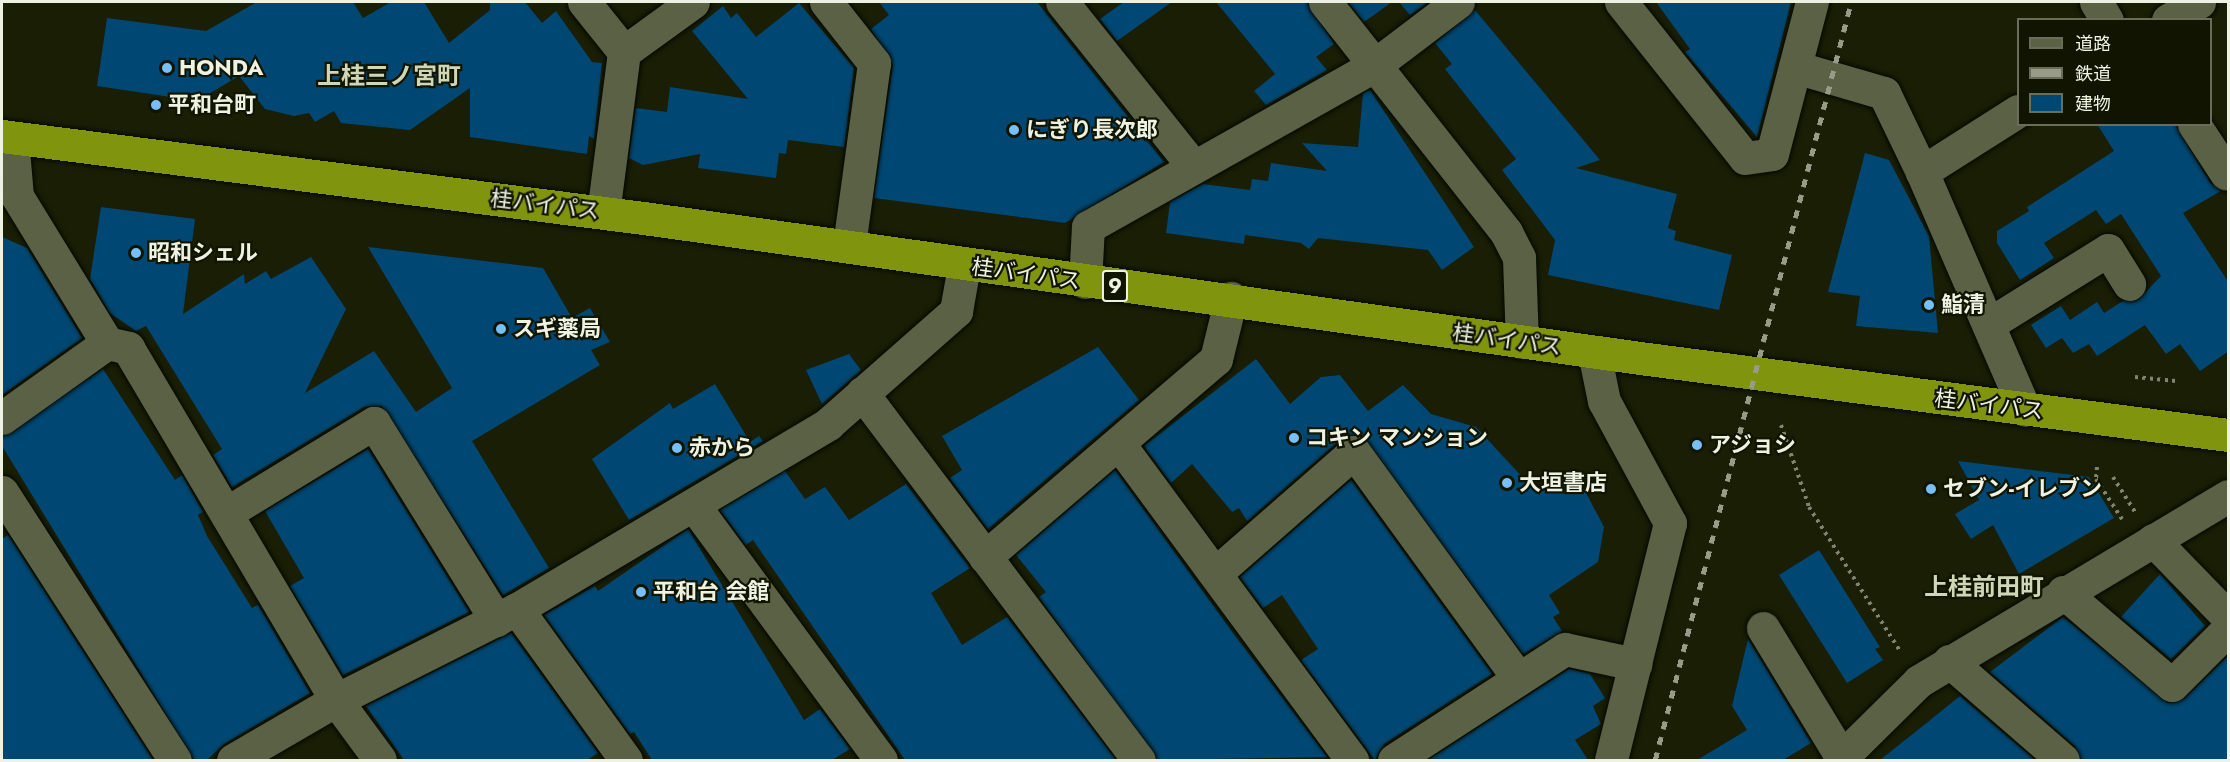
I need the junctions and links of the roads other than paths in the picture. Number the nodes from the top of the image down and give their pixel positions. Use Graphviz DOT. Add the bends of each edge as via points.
graph roads {
  1 [pos="584,2"];
  2 [pos="693,2"];
  3 [pos="826,2"];
  4 [pos="1062,2"];
  5 [pos="1325,2"];
  6 [pos="1458,2"];
  7 [pos="1621,2"];
  8 [pos="1812,2"];
  9 [pos="2096,2"];
  10 [pos="2199,2"];
  11 [pos="2106,18"];
  12 [pos="2171,18"];
  13 [pos="624,52"];
  14 [pos="1375,65"];
  15 [pos="1795,67"];
  16 [pos="2017,112"];
  17 [pos="2195,126"];
  18 [pos="7,137"];
  19 [pos="1193,166"];
  20 [pos="1922,172"];
  21 [pos="2226,173"];
  22 [pos="603,213"];
  23 [pos="849,246"];
  24 [pos="964,266"];
  25 [pos="1085,282"];
  26 [pos="2129,284"];
  27 [pos="1231,298"];
  28 [pos="1989,324"];
  29 [pos="1522,342"];
  30 [pos="107,343"];
  31 [pos="1594,352"];
  32 [pos="862,393"];
  33 [pos="2025,410"];
  34 [pos="2,418"];
  35 [pos="2229,435"];
  36 [pos="1119,444"];
  37 [pos="2,492"];
  38 [pos="2229,496"];
  39 [pos="695,507"];
  40 [pos="228,512"];
  41 [pos="2147,543"];
  42 [pos="985,557"];
  43 [pos="1217,572"];
  44 [pos="2063,592"];
  45 [pos="507,615"];
  46 [pos="2229,616"];
  47 [pos="1763,628"];
  48 [pos="2229,628"];
  49 [pos="1949,661"];
  50 [pos="1635,664"];
  51 [pos="1518,678"];
  52 [pos="336,700"];
  53 [pos="1846,758"];
  54 [pos="175,760"];
  55 [pos="234,760"];
  56 [pos="380,760"];
  57 [pos="626,760"];
  58 [pos="881,760"];
  59 [pos="1139,760"];
  60 [pos="1352,760"];
  61 [pos="1394,760"];
  62 [pos="1611,760"];
  63 [pos="2063,760"];
  1 -- 13 [label="street"];
  2 -- 13 [label="street"];
  3 -- 23 [label="street" via="874,63"];
  4 -- 19 [label="street"];
  5 -- 14 [label="street"];
  6 -- 14 [label="street"];
  7 -- 15 [label="street" via="1745,158 1772,154"];
  8 -- 15 [label="street"];
  9 -- 11 [label="street"];
  10 -- 12 [label="street"];
  13 -- 22 [label="street"];
  14 -- 19 [label="street"];
  14 -- 29 [label="street" via="1506,232 1519,258"];
  15 -- 20 [label="street" via="1884,93"];
  16 -- 20 [label="street"];
  17 -- 21 [label="street"];
  18 -- 22 [label="highway, 桂バイパス / 9"];
  18 -- 30 [label="street" via="17,196"];
  19 -- 25 [label="street" via="1088,227"];
  20 -- 28 [label="street"];
  22 -- 23 [label="highway, 桂バイパス / 9"];
  23 -- 24 [label="highway, 桂バイパス / 9"];
  24 -- 25 [label="highway, 桂バイパス / 9"];
  24 -- 32 [label="street" via="956,311"];
  25 -- 27 [label="highway, 桂バイパス / 9"];
  26 -- 28 [label="street" via="2108,250"];
  27 -- 29 [label="highway, 桂バイパス / 9"];
  27 -- 36 [label="street" via="1216,359"];
  28 -- 33 [label="street"];
  29 -- 31 [label="highway, 桂バイパス / 9"];
  30 -- 34 [label="street"];
  30 -- 40 [label="street" via="128,348"];
  31 -- 33 [label="highway, 桂バイパス / 9"];
  31 -- 50 [label="street" via="1604,401 1670,523"];
  32 -- 39 [label="street" via="828,424"];
  32 -- 42 [label="street"];
  33 -- 35 [label="highway, 桂バイパス / 9"];
  36 -- 42 [label="street"];
  36 -- 43 [label="street"];
  37 -- 54 [label="street"];
  38 -- 41 [label="street"];
  39 -- 45 [label="street"];
  39 -- 58 [label="street"];
  40 -- 45 [label="street" via="374,423"];
  40 -- 52 [label="street"];
  41 -- 44 [label="street"];
  41 -- 46 [label="street"];
  42 -- 59 [label="street"];
  43 -- 51 [label="street" via="1354,452"];
  43 -- 60 [label="street"];
  44 -- 48 [label="street" via="2172,685"];
  44 -- 49 [label="street"];
  45 -- 52 [label="street"];
  45 -- 57 [label="street"];
  47 -- 53 [label="street"];
  49 -- 53 [label="street" via="1919,681"];
  49 -- 63 [label="street"];
  50 -- 51 [label="street" via="1564,649"];
  50 -- 62 [label="street"];
  51 -- 61 [label="street"];
  52 -- 55 [label="street"];
  52 -- 56 [label="street"];
}
